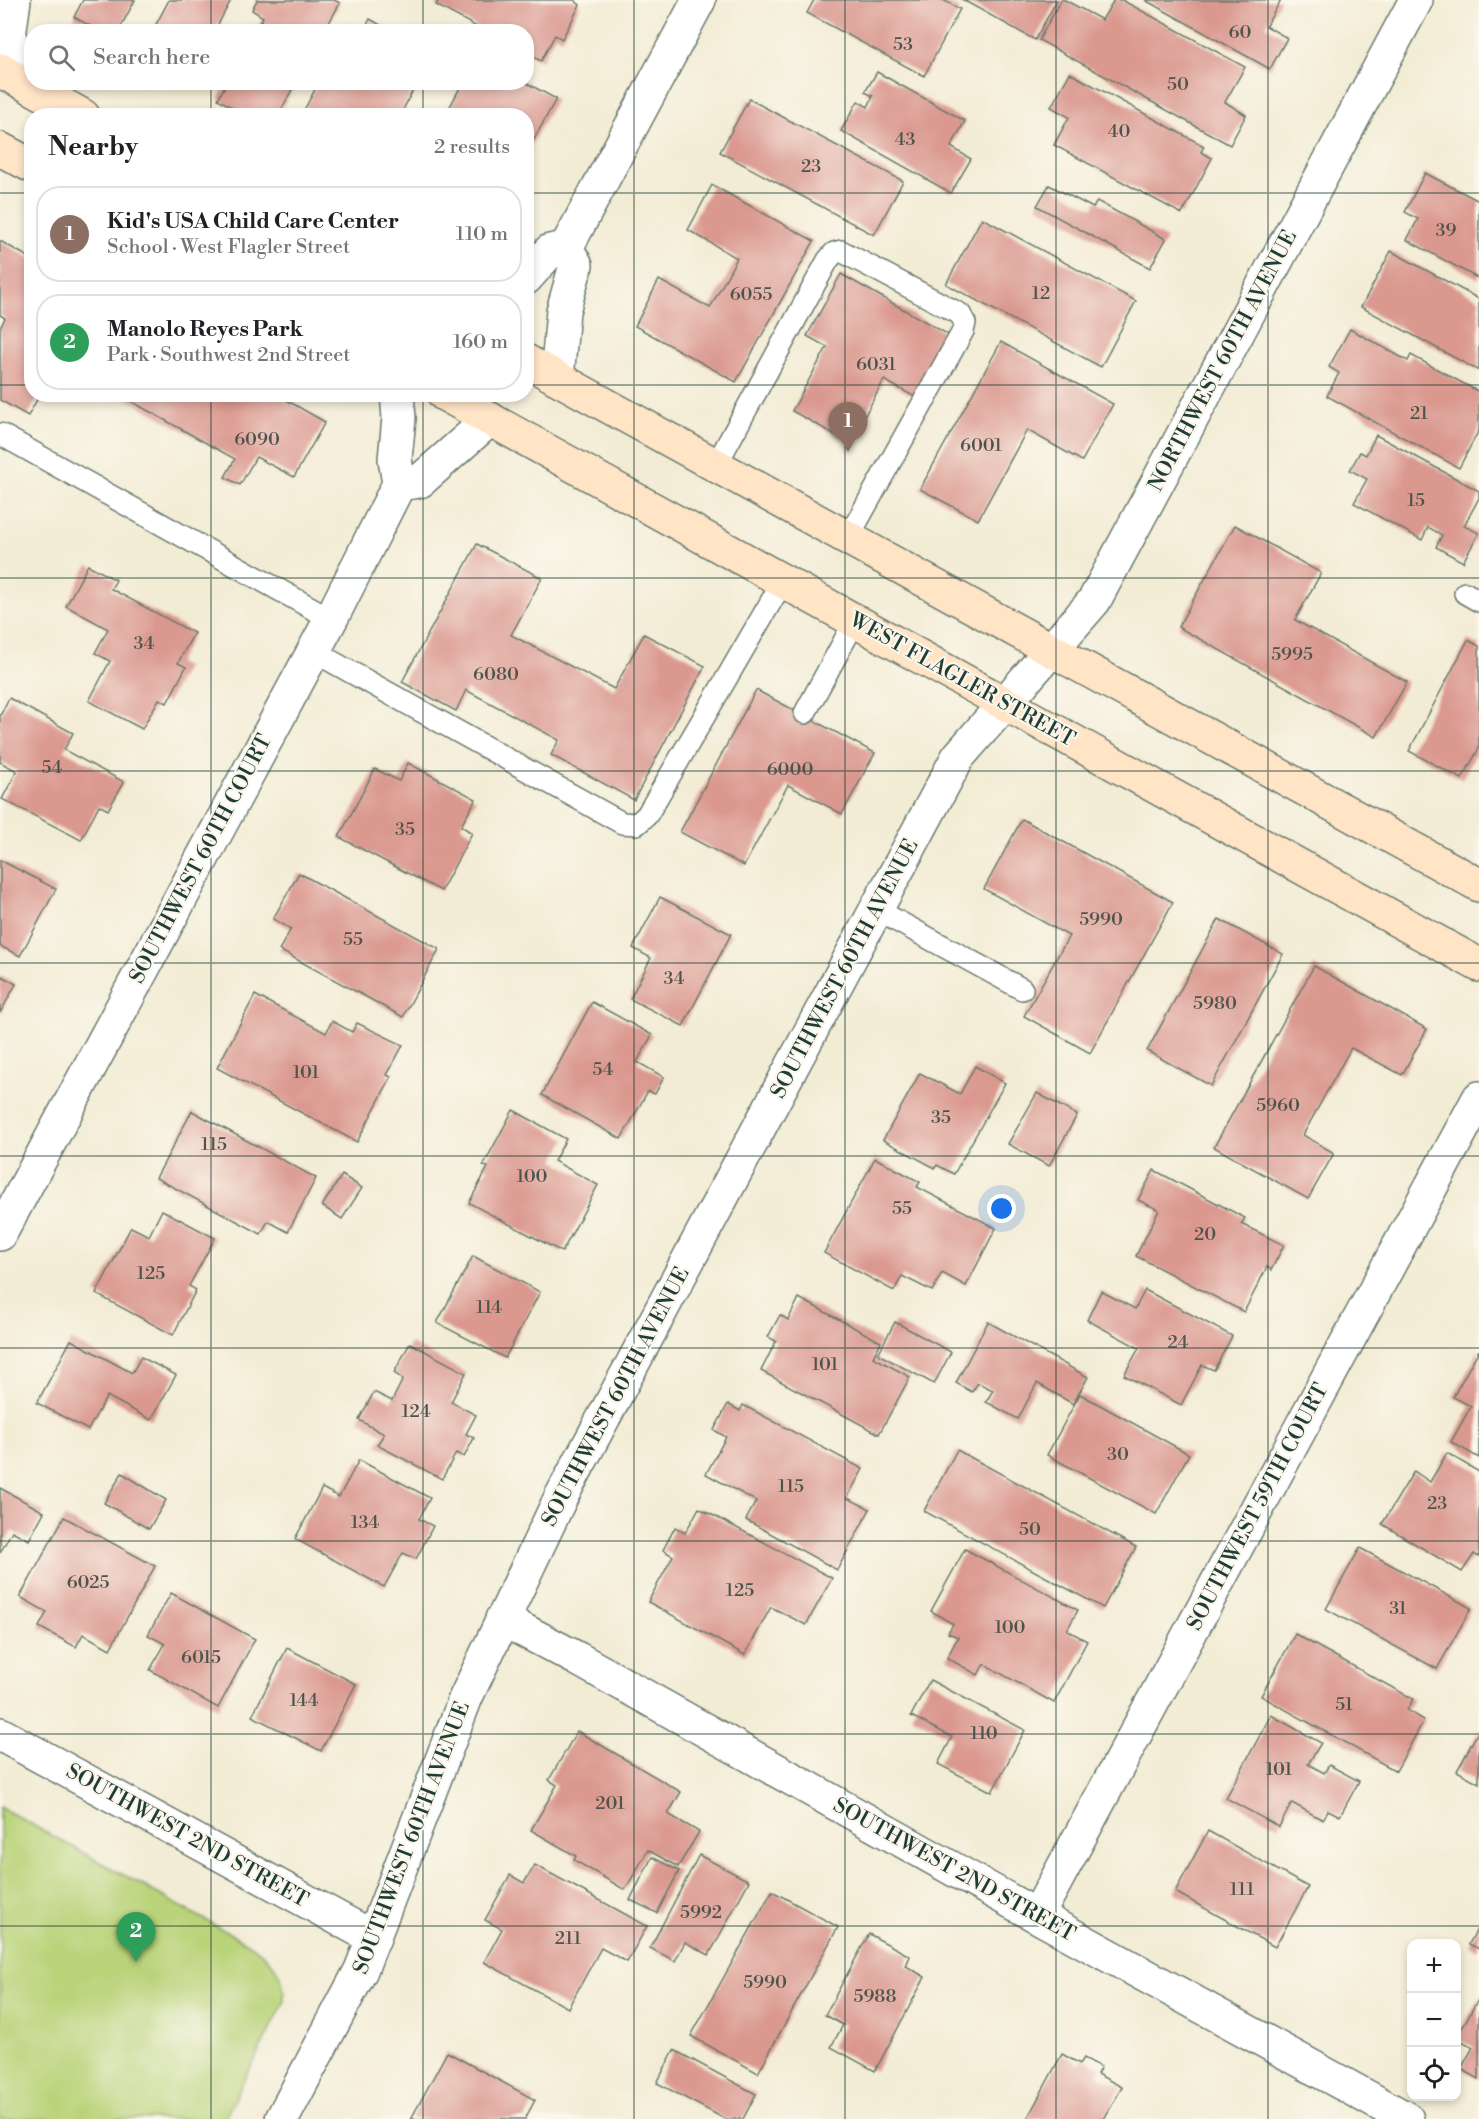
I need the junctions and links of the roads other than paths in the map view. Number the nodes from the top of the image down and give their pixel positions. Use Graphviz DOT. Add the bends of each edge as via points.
graph roads {
  1 [pos="14,0"];
  2 [pos="699,0"];
  3 [pos="1416,0"];
  4 [pos="5,73"];
  5 [pos="24,83"];
  6 [pos="36,90"];
  7 [pos="68,108"];
  8 [pos="0,149"];
  9 [pos="24,162"];
  10 [pos="566,248"];
  11 [pos="534,269"];
  12 [pos="534,365"];
  13 [pos="557,378"];
  14 [pos="398,402"];
  15 [pos="459,402"];
  16 [pos="490,419"];
  17 [pos="0,434"];
  18 [pos="716,465"];
  19 [pos="399,484"];
  20 [pos="848,538"];
  21 [pos="783,581"];
  22 [pos="331,619"];
  23 [pos="855,621"];
  24 [pos="1050,650"];
  25 [pos="313,651"];
  26 [pos="1004,703"];
  27 [pos="805,712"];
  28 [pos="1479,885"];
  29 [pos="878,910"];
  30 [pos="1479,965"];
  31 [pos="1022,989"];
  32 [pos="1479,1098"];
  33 [pos="0,1234"];
  34 [pos="502,1619"];
  35 [pos="0,1734"];
  36 [pos="1037,1916"];
  37 [pos="374,1938"];
  38 [pos="282,2119"];
  39 [pos="1407,2119"];
  1 -- 4 [label="street"];
  2 -- 10 [label="street"];
  3 -- 24 [label="street, NORTHWEST 60TH AVENUE" via="1094,601"];
  4 -- 5 [label="main road"];
  6 -- 7 [label="main road"];
  8 -- 9 [label="main road"];
  10 -- 11 [label="street" via="550,251"];
  10 -- 13 [label="street" via="576,266 563,311"];
  12 -- 13 [label="main road"];
  13 -- 18 [label="main road"];
  14 -- 19 [label="street" via="395,459"];
  15 -- 16 [label="main road, WEST FLAGLER STREET"];
  16 -- 19 [label="street" via="420,481"];
  16 -- 21 [label="main road, WEST FLAGLER STREET"];
  17 -- 22 [label="lane"];
  18 -- 20 [label="main road"];
  18 -- 20 [label="lane" via="834,253 841,251 960,314 965,323 963,331"];
  19 -- 22 [label="street, SOUTHWEST 60TH COURT"];
  20 -- 24 [label="main road"];
  21 -- 23 [label="main road, WEST FLAGLER STREET"];
  21 -- 25 [label="lane" via="647,815 637,824 622,823"];
  22 -- 25 [label="street, SOUTHWEST 60TH COURT"];
  23 -- 26 [label="main road, WEST FLAGLER STREET"];
  23 -- 27 [label="lane"];
  24 -- 26 [label="street, NORTHWEST 60TH AVENUE"];
  24 -- 28 [label="main road"];
  25 -- 33 [label="street, SOUTHWEST 60TH COURT"];
  26 -- 29 [label="street, SOUTHWEST 60TH AVENUE" via="958,757"];
  26 -- 30 [label="main road, WEST FLAGLER STREET"];
  29 -- 31 [label="lane"];
  29 -- 34 [label="street, SOUTHWEST 60TH AVENUE" via="561,1497"];
  32 -- 36 [label="street, SOUTHWEST 59TH COURT"];
  34 -- 36 [label="street, SOUTHWEST 2ND STREET"];
  34 -- 37 [label="street, SOUTHWEST 60TH AVENUE" via="466,1697"];
  35 -- 37 [label="street, SOUTHWEST 2ND STREET"];
  36 -- 39 [label="street, SOUTHWEST 2ND STREET"];
  37 -- 38 [label="street, SOUTHWEST 60TH AVENUE" via="361,1971"];
}
